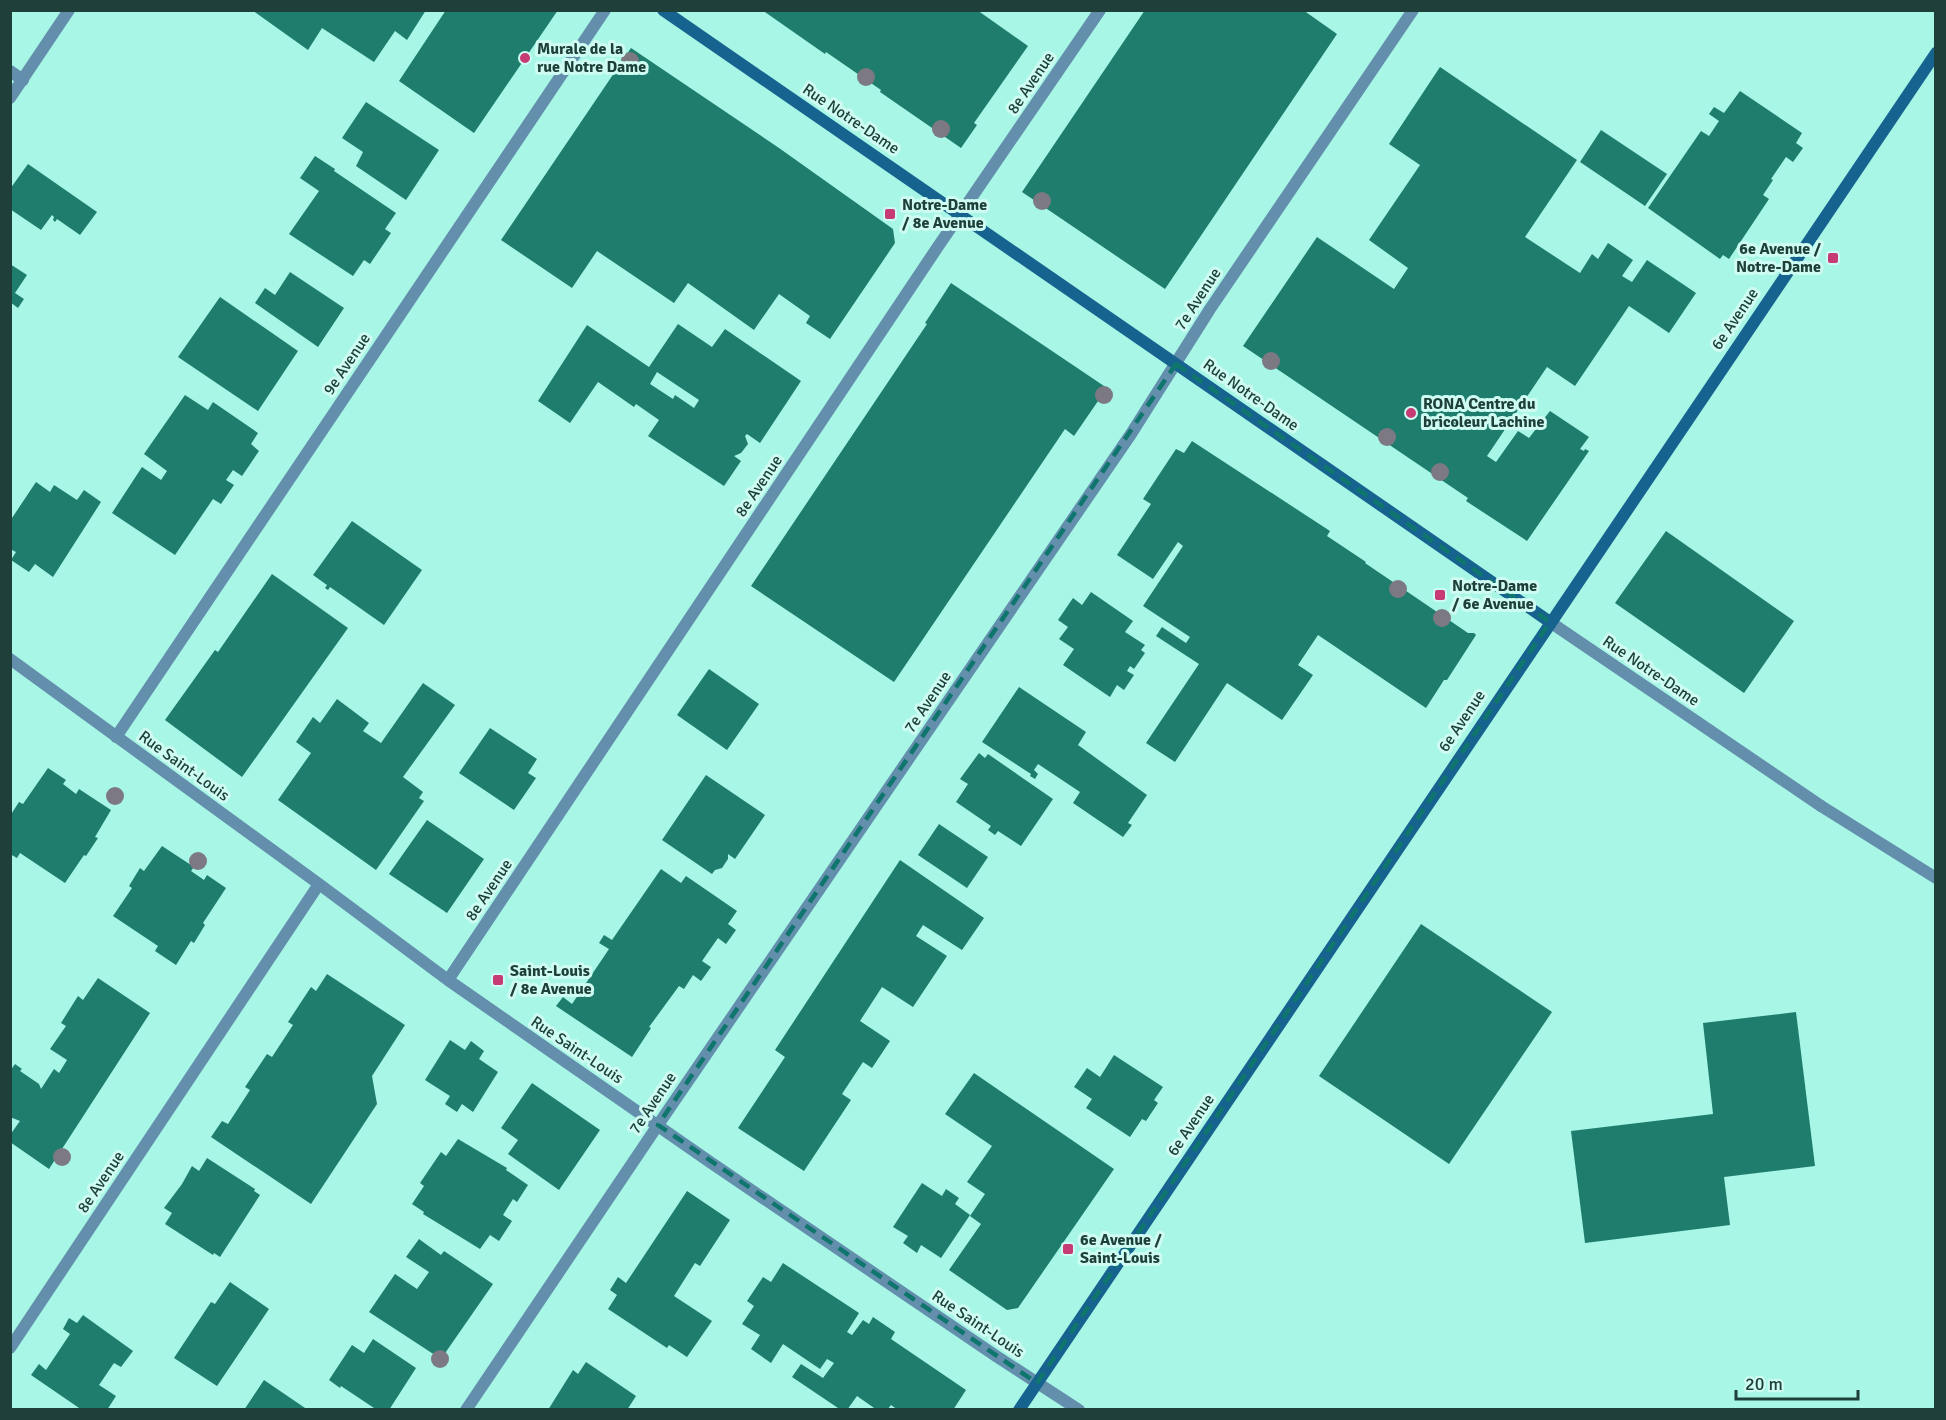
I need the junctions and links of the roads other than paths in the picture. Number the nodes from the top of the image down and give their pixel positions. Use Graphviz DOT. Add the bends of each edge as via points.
graph roads {
  1 [pos="605,10"];
  2 [pos="663,10"];
  3 [pos="1100,10"];
  4 [pos="1413,10"];
  5 [pos="63,13"];
  6 [pos="1935,53"];
  7 [pos="10,71"];
  8 [pos="23,80"];
  9 [pos="10,98"];
  10 [pos="960,215"];
  11 [pos="1176,363"];
  12 [pos="1550,622"];
  13 [pos="10,658"];
  14 [pos="116,737"];
  15 [pos="1935,879"];
  16 [pos="319,884"];
  17 [pos="448,980"];
  18 [pos="658,1125"];
  19 [pos="10,1348"];
  20 [pos="1037,1383"];
  21 [pos="466,1410"];
  22 [pos="1019,1410"];
  23 [pos="1079,1410"];
  1 -- 14 [label="street, 9e Avenue"];
  2 -- 10 [label="street, Rue Notre-Dame"];
  3 -- 10 [label="street, 8e Avenue"];
  4 -- 11 [label="street, 7e Avenue"];
  5 -- 8 [label="street"];
  6 -- 12 [label="street, 6e Avenue"];
  7 -- 8 [label="street"];
  8 -- 9 [label="street"];
  10 -- 11 [label="street, Rue Notre-Dame"];
  10 -- 17 [label="street, 8e Avenue"];
  11 -- 12 [label="street, Rue Notre-Dame"];
  11 -- 18 [label="street, 7e Avenue"];
  12 -- 15 [label="street, Rue Notre-Dame"];
  12 -- 20 [label="street, 6e Avenue"];
  13 -- 14 [label="street, Rue Saint-Louis"];
  14 -- 16 [label="street, Rue Saint-Louis"];
  16 -- 17 [label="street, Rue Saint-Louis"];
  16 -- 19 [label="street, 8e Avenue"];
  17 -- 18 [label="street, Rue Saint-Louis"];
  18 -- 20 [label="street, Rue Saint-Louis"];
  18 -- 21 [label="street, 7e Avenue"];
  20 -- 22 [label="street, 6e Avenue"];
  20 -- 23 [label="street, Rue Saint-Louis"];
}
